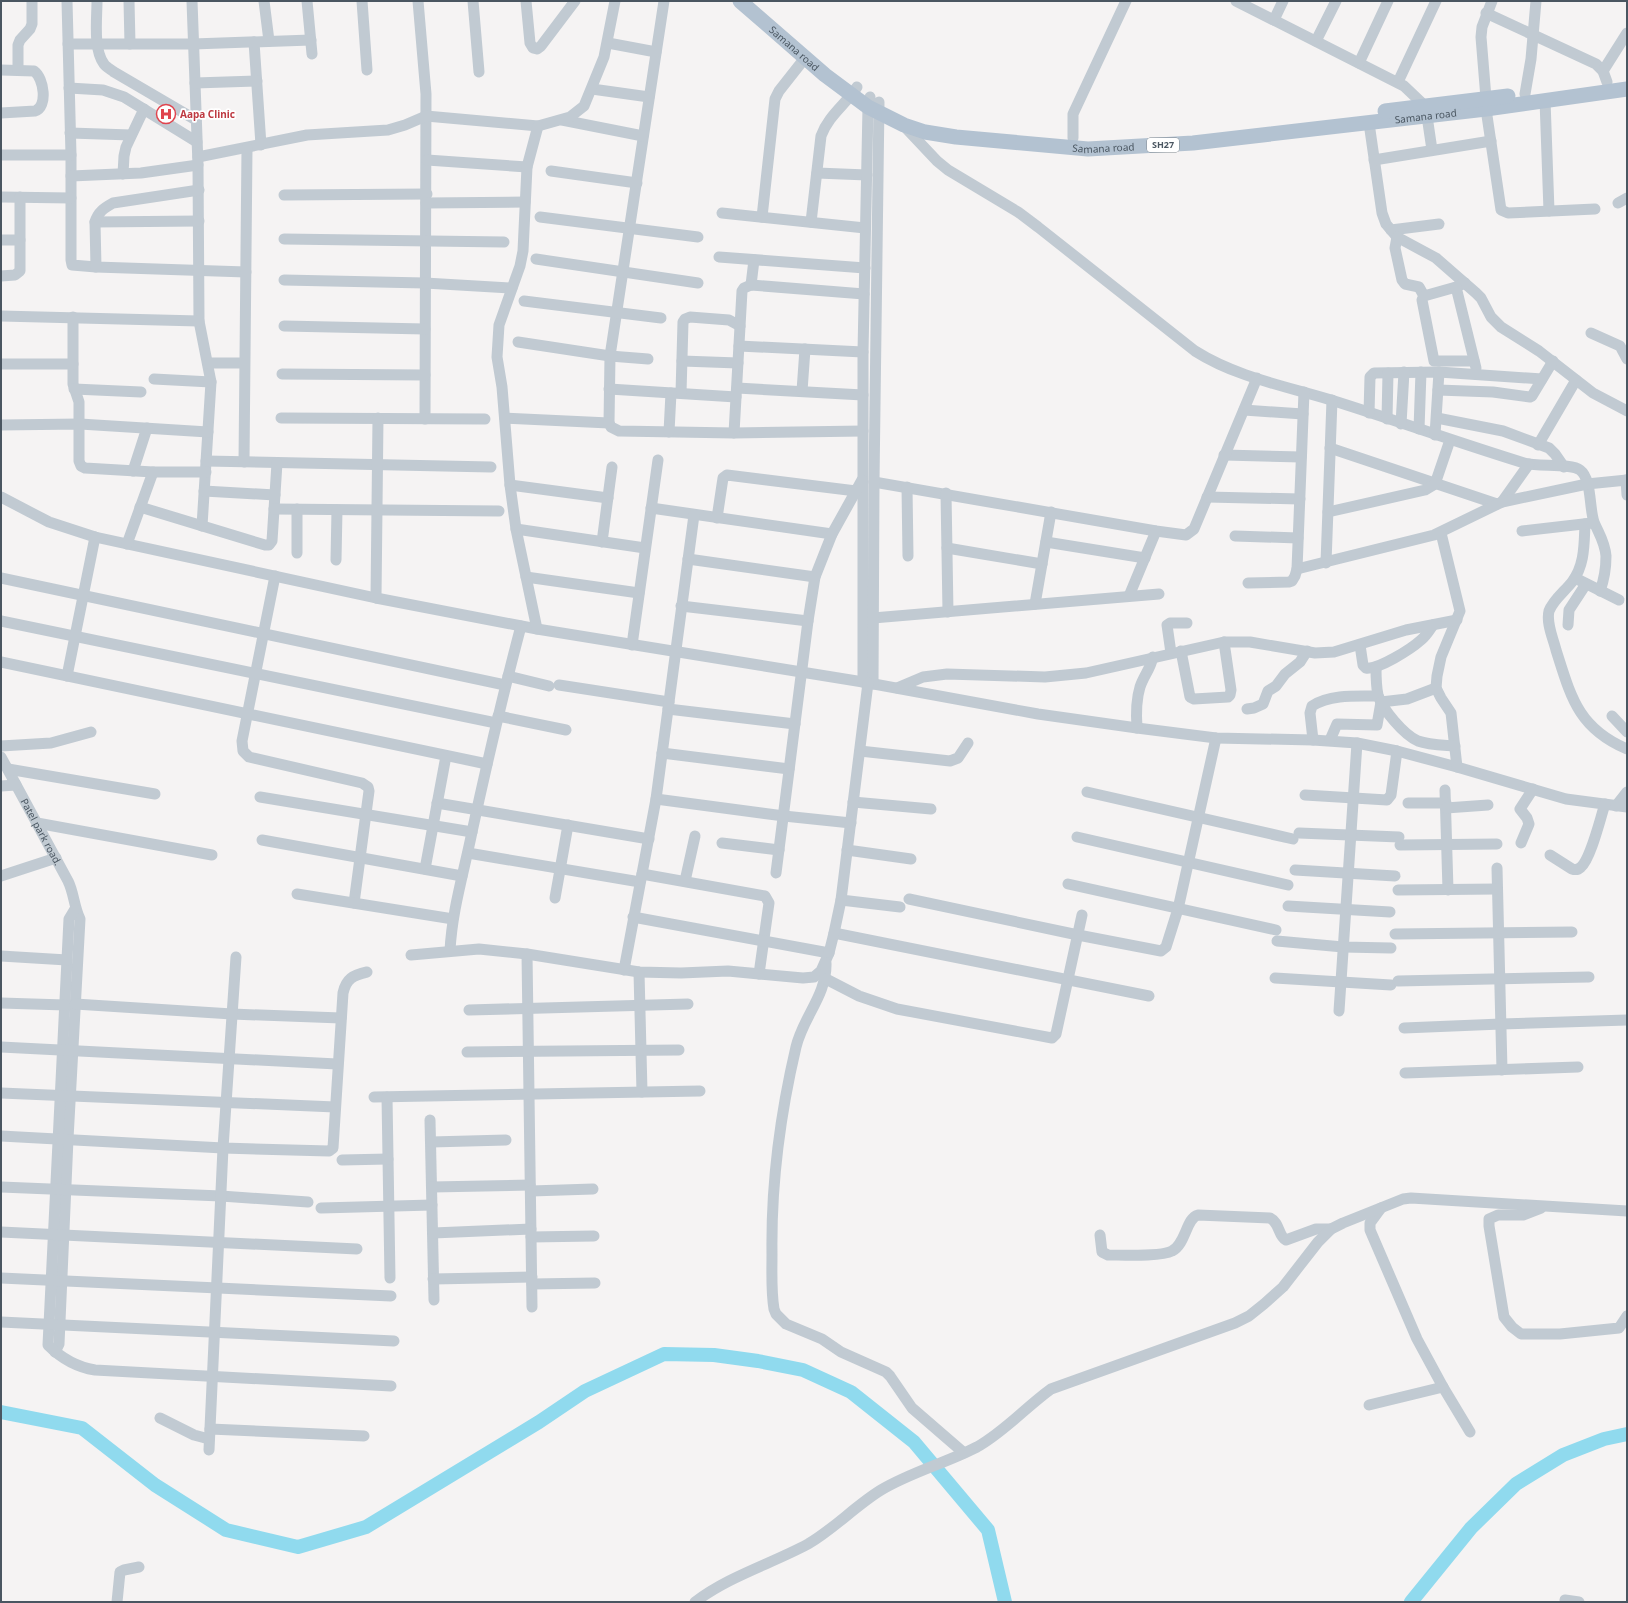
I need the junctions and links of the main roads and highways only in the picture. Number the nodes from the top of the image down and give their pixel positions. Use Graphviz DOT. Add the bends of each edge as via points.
graph roads {
  1 [pos="740,1"];
  2 [pos="755,1"];
  3 [pos="1627,79"];
  4 [pos="1627,89"];
  5 [pos="854,91"];
  6 [pos="874,104"];
  7 [pos="1486,104"];
  8 [pos="1426,111"];
  1 -- 5 [label="main road, Samana road / SH27" via="805,58"];
  2 -- 5 [label="main road, Samana road / SH27"];
  3 -- 7 [label="main road, Samana road / SH27" via="1605,76"];
  4 -- 7 [label="main road, Samana road / SH27" via="1545,100"];
  5 -- 6 [label="main road, Samana road / SH27"];
  6 -- 8 [label="main road, Samana road / SH27" via="936,124 1073,138 1184,134"];
  6 -- 8 [label="main road, Samana road / SH27" via="904,125 924,132 1088,149 1193,143 1369,123"];
  7 -- 8 [label="main road, Samana road / SH27"];
}
